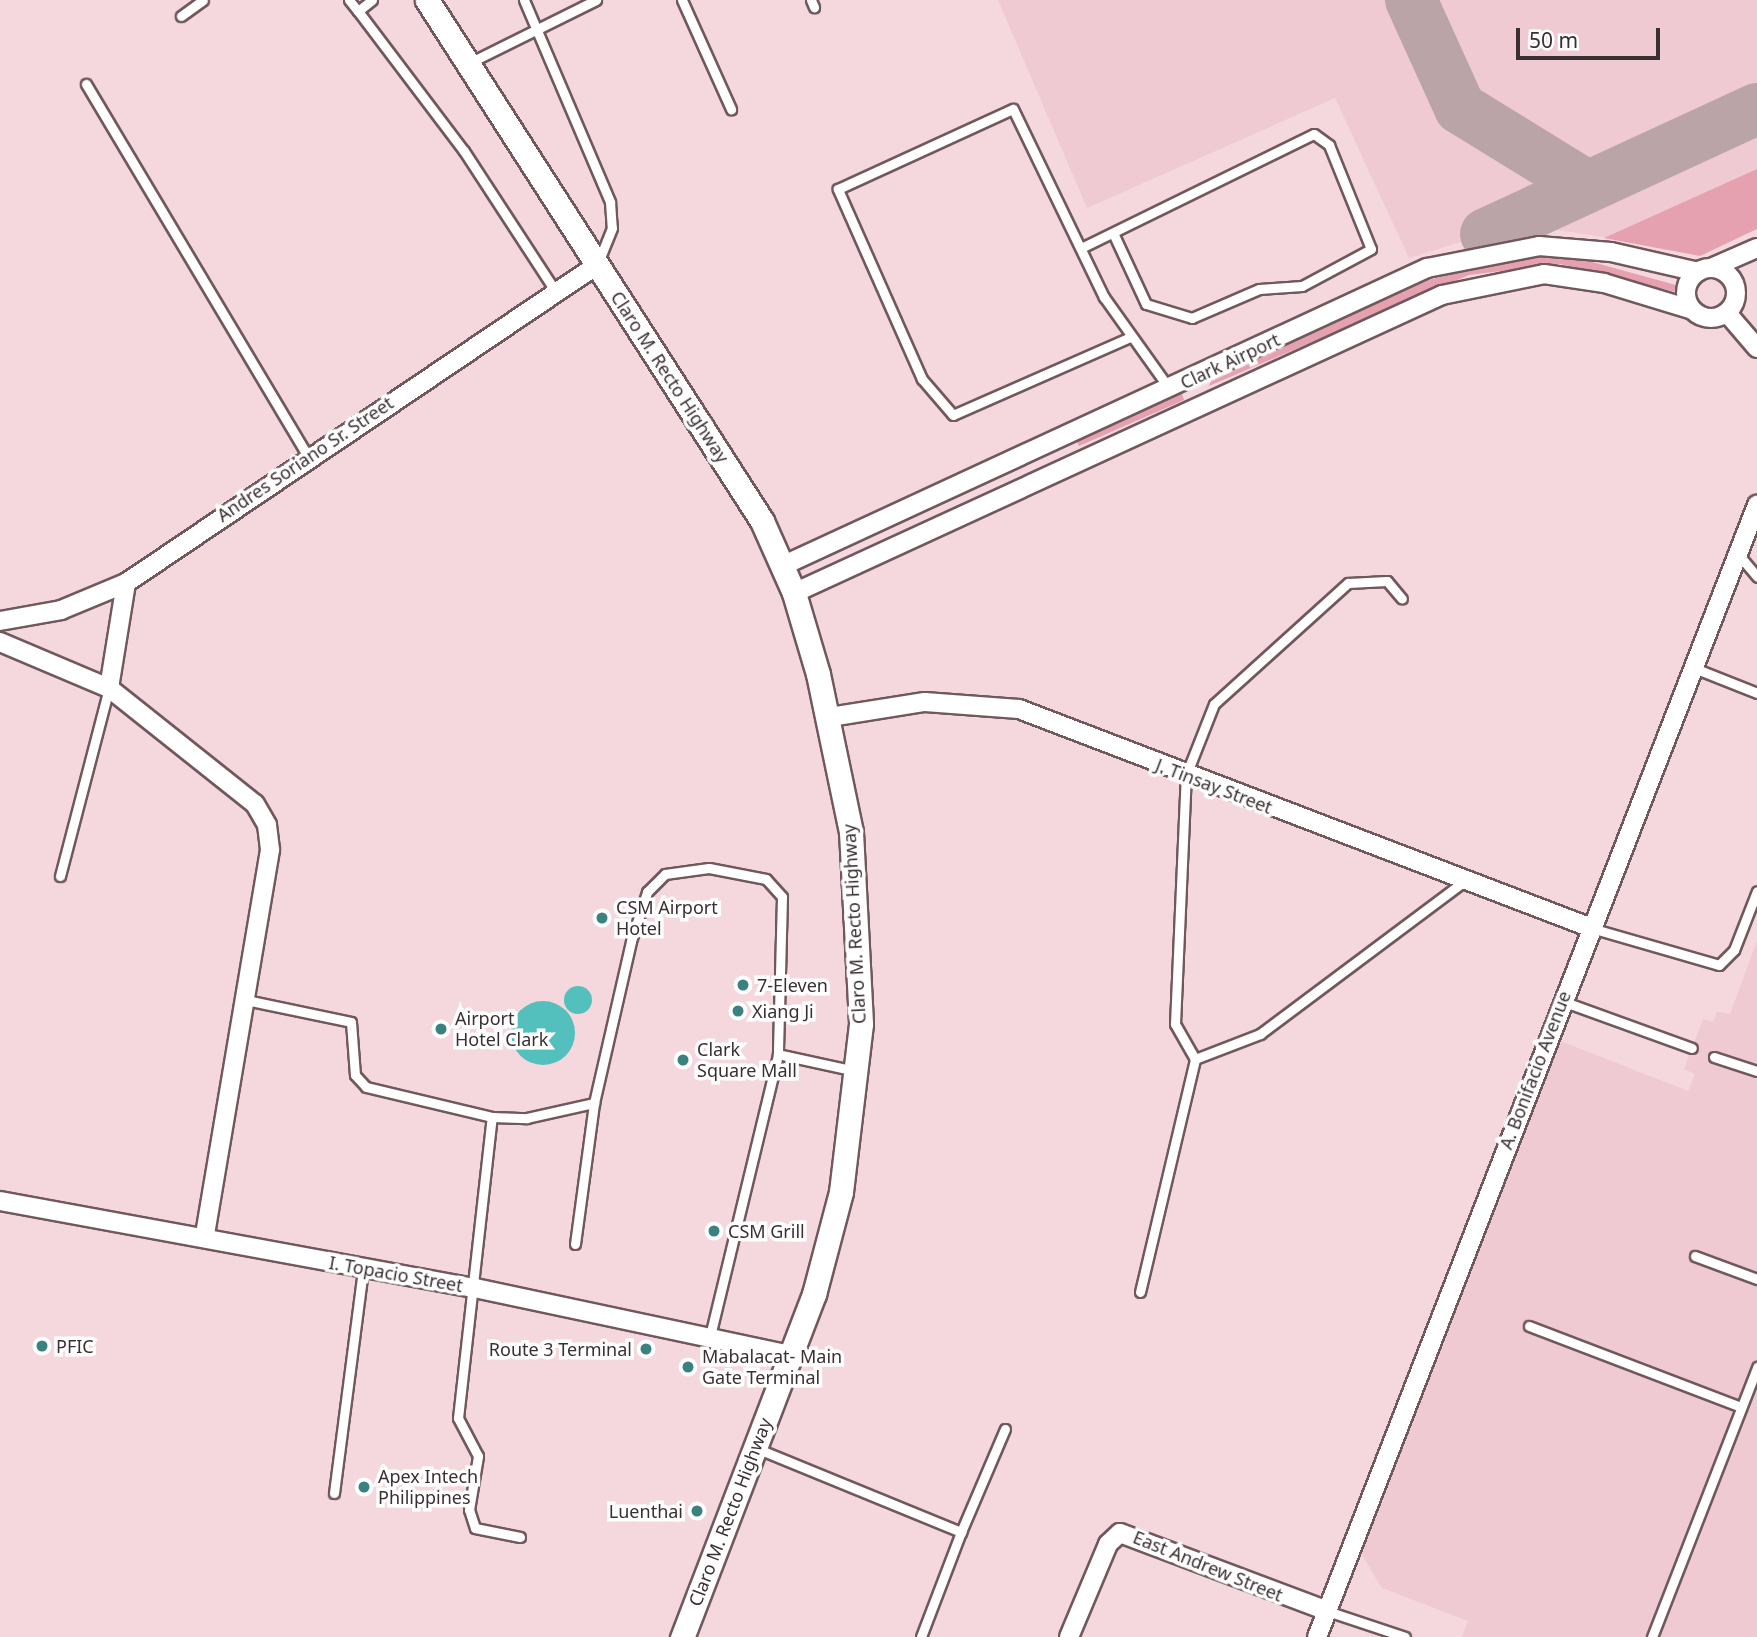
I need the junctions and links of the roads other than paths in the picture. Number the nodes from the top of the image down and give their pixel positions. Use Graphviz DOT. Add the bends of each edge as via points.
graph roads {
  1 [pos="203,0"];
  2 [pos="349,0"];
  3 [pos="372,0"];
  4 [pos="427,0"];
  5 [pos="524,0"];
  6 [pos="596,0"];
  7 [pos="682,0"];
  8 [pos="358,11"];
  9 [pos="181,16"];
  10 [pos="536,27"];
  11 [pos="469,64"];
  12 [pos="86,84"];
  13 [pos="731,109"];
  14 [pos="1113,233"];
  15 [pos="1081,248"];
  16 [pos="1757,248"];
  17 [pos="597,265"];
  18 [pos="1704,270"];
  19 [pos="556,292"];
  20 [pos="1690,309"];
  21 [pos="1727,313"];
  22 [pos="1128,338"];
  23 [pos="1757,348"];
  24 [pos="1191,379"];
  25 [pos="1170,389"];
  26 [pos="1204,405"];
  27 [pos="308,457"];
  28 [pos="1757,505"];
  29 [pos="1737,553"];
  30 [pos="782,566"];
  31 [pos="1757,577"];
  32 [pos="126,583"];
  33 [pos="794,593"];
  34 [pos="1402,599"];
  35 [pos="0,621"];
  36 [pos="0,642"];
  37 [pos="1691,667"];
  38 [pos="109,688"];
  39 [pos="1757,693"];
  40 [pos="830,717"];
  41 [pos="1186,775"];
  42 [pos="60,876"];
  43 [pos="1463,882"];
  44 [pos="1757,891"];
  45 [pos="1589,928"];
  46 [pos="246,1000"];
  47 [pos="1563,1001"];
  48 [pos="1692,1048"];
  49 [pos="778,1054"];
  50 [pos="1714,1057"];
  51 [pos="1195,1059"];
  52 [pos="848,1070"];
  53 [pos="1757,1071"];
  54 [pos="594,1102"];
  55 [pos="492,1118"];
  56 [pos="0,1201"];
  57 [pos="205,1236"];
  58 [pos="575,1244"];
  59 [pos="1695,1256"];
  60 [pos="363,1271"];
  61 [pos="1757,1279"];
  62 [pos="475,1288"];
  63 [pos="1140,1292"];
  64 [pos="1530,1326"];
  65 [pos="710,1336"];
  66 [pos="791,1355"];
  67 [pos="1757,1367"];
  68 [pos="1741,1407"];
  69 [pos="1005,1429"];
  70 [pos="755,1448"];
  71 [pos="334,1493"];
  72 [pos="961,1531"];
  73 [pos="520,1537"];
  74 [pos="1327,1611"];
  75 [pos="682,1637"];
  76 [pos="921,1637"];
  77 [pos="1069,1637"];
  78 [pos="1317,1637"];
  79 [pos="1405,1637"];
  80 [pos="1652,1637"];
  1 -- 9 [label="lane"];
  2 -- 8 [label="lane"];
  3 -- 8 [label="lane"];
  4 -- 11 [label="main road, Claro M. Recto Highway"];
  5 -- 10 [label="lane"];
  6 -- 10 [label="lane"];
  7 -- 13 [label="lane"];
  8 -- 19 [label="lane" via="464,151"];
  10 -- 11 [label="lane"];
  10 -- 17 [label="lane" via="610,202 611,228"];
  11 -- 17 [label="main road, Claro M. Recto Highway"];
  12 -- 27 [label="lane"];
  14 -- 14 [label="lane" via="1146,304 1192,318 1259,289 1302,286 1371,249 1329,145 1314,134"];
  14 -- 15 [label="lane"];
  15 -- 22 [label="lane"];
  15 -- 22 [label="lane" via="1013,109 838,189 922,379 953,415"];
  16 -- 18 [label="street"];
  17 -- 19 [label="street, Andres Soriano Sr. Street"];
  17 -- 30 [label="main road, Claro M. Recto Highway" via="705,426"];
  18 -- 20 [label="street" via="1687,285"];
  18 -- 21 [label="street" via="1735,283 1736,298"];
  18 -- 24 [label="street, Clark Airport" via="1574,246 1502,248 1427,268"];
  19 -- 27 [label="street, Andres Soriano Sr. Street"];
  20 -- 21 [label="street" via="1709,319"];
  20 -- 26 [label="street, Clark Airport" via="1572,276 1477,284"];
  21 -- 23 [label="street"];
  22 -- 25 [label="lane"];
  24 -- 25 [label="street, Clark Airport"];
  24 -- 26 [label="street"];
  25 -- 30 [label="street, Clark Airport"];
  26 -- 33 [label="street, Clark Airport"];
  27 -- 32 [label="street, Andres Soriano Sr. Street"];
  28 -- 29 [label="street, A. Bonifacio Avenue"];
  29 -- 31 [label="lane"];
  29 -- 37 [label="street, A. Bonifacio Avenue"];
  30 -- 33 [label="main road, Claro M. Recto Highway"];
  32 -- 35 [label="street, Andres Soriano Sr. Street" via="61,610"];
  32 -- 38 [label="street"];
  33 -- 40 [label="main road, Claro M. Recto Highway"];
  34 -- 41 [label="lane" via="1387,581 1348,583 1214,704"];
  36 -- 38 [label="street"];
  37 -- 39 [label="lane"];
  37 -- 45 [label="street, A. Bonifacio Avenue"];
  38 -- 42 [label="lane"];
  38 -- 46 [label="street" via="255,804 267,825 270,850"];
  40 -- 41 [label="street, J. Tinsay Street" via="925,702 996,704"];
  40 -- 52 [label="main road, Claro M. Recto Highway" via="851,832"];
  41 -- 43 [label="street, J. Tinsay Street"];
  41 -- 51 [label="lane" via="1175,1024"];
  43 -- 45 [label="street, J. Tinsay Street"];
  43 -- 51 [label="lane" via="1260,1034"];
  44 -- 45 [label="lane" via="1734,950 1718,965"];
  45 -- 47 [label="street, A. Bonifacio Avenue"];
  46 -- 55 [label="lane" via="351,1022 355,1074 366,1087"];
  46 -- 57 [label="street"];
  47 -- 48 [label="lane"];
  47 -- 74 [label="street, A. Bonifacio Avenue"];
  49 -- 52 [label="lane" via="793,1062"];
  49 -- 54 [label="lane" via="782,897 766,879 709,868 665,874 647,892 631,941"];
  49 -- 65 [label="lane"];
  50 -- 53 [label="lane"];
  51 -- 63 [label="lane"];
  52 -- 66 [label="main road, Claro M. Recto Highway" via="829,1242"];
  54 -- 55 [label="lane" via="527,1118"];
  54 -- 58 [label="lane"];
  55 -- 62 [label="lane"];
  56 -- 57 [label="street, I. Topacio Street"];
  57 -- 60 [label="street, I. Topacio Street"];
  59 -- 61 [label="lane"];
  60 -- 62 [label="street, I. Topacio Street"];
  60 -- 71 [label="lane"];
  62 -- 65 [label="street, I. Topacio Street"];
  62 -- 73 [label="lane" via="458,1418 478,1456 469,1510 475,1528"];
  64 -- 68 [label="lane"];
  65 -- 66 [label="street, I. Topacio Street"];
  66 -- 70 [label="main road, Claro M. Recto Highway"];
  67 -- 68 [label="lane"];
  68 -- 80 [label="lane"];
  69 -- 72 [label="lane"];
  70 -- 72 [label="lane"];
  70 -- 75 [label="main road, Claro M. Recto Highway"];
  72 -- 76 [label="lane"];
  74 -- 77 [label="street, East Andrew Street" via="1120,1533 1108,1544"];
  74 -- 78 [label="street, A. Bonifacio Avenue"];
  74 -- 79 [label="lane"];
}
